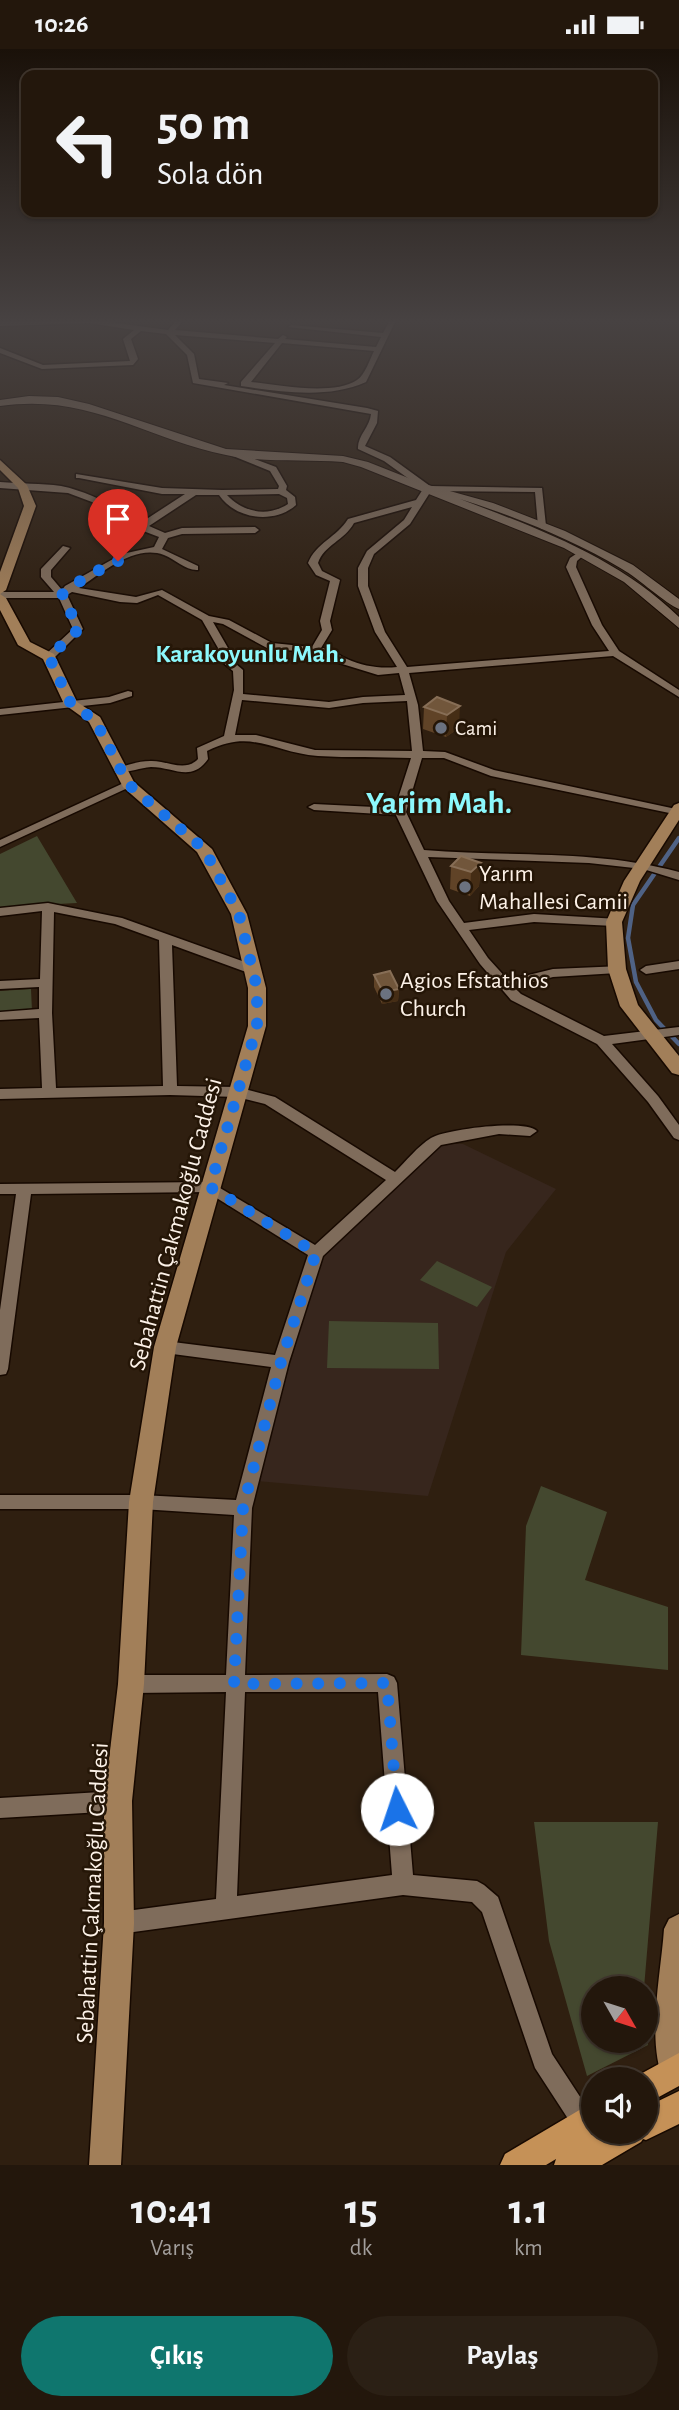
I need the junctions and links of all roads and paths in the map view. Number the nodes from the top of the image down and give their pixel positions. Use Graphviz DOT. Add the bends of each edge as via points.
graph roads {
  1 [pos="117,419"];
  2 [pos="375,419"];
  3 [pos="226,452"];
  4 [pos="0,463"];
  5 [pos="93,467"];
  6 [pos="79,476"];
  7 [pos="0,485"];
  8 [pos="23,487"];
  9 [pos="428,488"];
  10 [pos="69,490"];
  11 [pos="281,491"];
  12 [pos="194,493"];
  13 [pos="222,493"];
  14 [pos="419,502"];
  15 [pos="542,526"];
  16 [pos="141,527"];
  17 [pos="255,530"];
  18 [pos="164,536"];
  19 [pos="66,548"];
  20 [pos="157,550"];
  21 [pos="582,553"];
  22 [pos="195,568"];
  23 [pos="65,591"];
  24 [pos="0,594"];
  25 [pos="679,605"];
  26 [pos="206,618"];
  27 [pos="679,624"];
  28 [pos="315,649"];
  29 [pos="615,653"];
  30 [pos="49,657"];
  31 [pos="403,671"];
  32 [pos="128,694"];
  33 [pos="679,694"];
  34 [pos="237,697"];
  35 [pos="411,698"];
  36 [pos="71,704"];
  37 [pos="0,712"];
  38 [pos="229,739"];
  39 [pos="418,753"];
  40 [pos="125,777"];
  41 [pos="314,807"];
  42 [pos="678,810"];
  43 [pos="400,812"];
  44 [pos="0,844"];
  45 [pos="418,853"];
  46 [pos="644,866"];
  47 [pos="674,875"];
  48 [pos="48,907"];
  49 [pos="0,912"];
  50 [pos="614,922"];
  51 [pos="460,927"];
  52 [pos="164,937"];
  53 [pos="679,965"];
  54 [pos="251,969"];
  55 [pos="617,969"];
  56 [pos="646,969"];
  57 [pos="45,983"];
  58 [pos="0,985"];
  59 [pos="506,985"];
  60 [pos="45,1013"];
  61 [pos="0,1016"];
  62 [pos="664,1034"];
  63 [pos="602,1041"];
  64 [pos="679,1069"];
  65 [pos="170,1090"];
  66 [pos="237,1092"];
  67 [pos="49,1093"];
  68 [pos="0,1094"];
  69 [pos="530,1131"];
  70 [pos="679,1135"];
  71 [pos="394,1178"];
  72 [pos="210,1187"];
  73 [pos="0,1189"];
  74 [pos="24,1189"];
  75 [pos="316,1253"];
  76 [pos="165,1347"];
  77 [pos="281,1362"];
  78 [pos="0,1369"];
  79 [pos="0,1502"];
  80 [pos="141,1502"];
  81 [pos="243,1508"];
  82 [pos="131,1684"];
  83 [pos="234,1684"];
  84 [pos="118,1801"];
  85 [pos="0,1808"];
  86 [pos="403,1884"];
  87 [pos="226,1908"];
  88 [pos="119,1923"];
  89 [pos="679,1929"];
  90 [pos="677,2070"];
  91 [pos="658,2081"];
  92 [pos="679,2107"];
  93 [pos="581,2110"];
  94 [pos="658,2117"];
  95 [pos="581,2125"];
  96 [pos="607,2144"];
  97 [pos="105,2165"];
  98 [pos="516,2165"];
  99 [pos="570,2165"];
  1 -- 3 [label="street"];
  2 -- 9 [label="street" via="361,447"];
  3 -- 9 [label="street" via="345,460"];
  3 -- 11 [label="street" via="273,469 283,486"];
  4 -- 8 [label="main road"];
  5 -- 6 [label="street"];
  6 -- 10 [label="street"];
  6 -- 12 [label="street"];
  7 -- 8 [label="street"];
  8 -- 10 [label="street"];
  8 -- 24 [label="main road" via="30,506"];
  9 -- 14 [label="street"];
  9 -- 15 [label="street" via="456,493"];
  9 -- 15 [label="street" via="539,489"];
  9 -- 21 [label="street"];
  10 -- 16 [label="street" via="118,510"];
  11 -- 13 [label="street"];
  11 -- 13 [label="street" via="291,497 292,505 264,517 225,501"];
  12 -- 13 [label="street"];
  12 -- 16 [label="street"];
  14 -- 28 [label="street" via="351,521 345,535 315,555 313,563 319,573 335,580 326,613 327,630"];
  14 -- 31 [label="street" via="407,522 370,553 363,568 363,586 380,632"];
  15 -- 25 [label="street" via="637,573"];
  16 -- 18 [label="street"];
  17 -- 18 [label="street" via="182,531"];
  18 -- 20 [label="street"];
  19 -- 23 [label="street" via="46,569 46,577"];
  20 -- 22 [label="street"];
  20 -- 23 [label="street" via="139,551"];
  21 -- 27 [label="street" via="641,587"];
  21 -- 29 [label="street" via="571,567"];
  23 -- 24 [label="street"];
  23 -- 26 [label="street" via="137,600 159,592"];
  23 -- 30 [label="street" via="79,629"];
  24 -- 30 [label="main road" via="26,645"];
  26 -- 28 [label="street" via="226,622 270,646"];
  26 -- 34 [label="street" via="225,660 238,670"];
  28 -- 31 [label="street" via="368,669"];
  29 -- 31 [label="street"];
  29 -- 33 [label="street"];
  30 -- 36 [label="main road, Sebahattin Çakmakoğlu Caddesi"];
  31 -- 35 [label="street"];
  32 -- 36 [label="street"];
  34 -- 35 [label="street" via="329,705"];
  34 -- 38 [label="street"];
  35 -- 39 [label="street"];
  36 -- 37 [label="street"];
  36 -- 40 [label="main road, Sebahattin Çakmakoğlu Caddesi" via="95,720"];
  38 -- 39 [label="street" via="256,738 315,753"];
  38 -- 40 [label="street" via="201,750 203,759 191,770 148,764"];
  39 -- 42 [label="street" via="445,755 491,773"];
  39 -- 43 [label="street"];
  40 -- 44 [label="street"];
  40 -- 54 [label="main road, Sebahattin Çakmakoğlu Caddesi" via="204,849 239,914"];
  41 -- 43 [label="street"];
  42 -- 46 [label="main road"];
  43 -- 45 [label="street"];
  45 -- 46 [label="street" via="589,859"];
  45 -- 51 [label="street"];
  46 -- 47 [label="street"];
  46 -- 50 [label="main road"];
  48 -- 49 [label="street"];
  48 -- 52 [label="street" via="118,921"];
  48 -- 57 [label="street"];
  50 -- 51 [label="street" via="551,918"];
  50 -- 55 [label="main road"];
  51 -- 59 [label="street"];
  52 -- 54 [label="street"];
  52 -- 65 [label="street"];
  53 -- 56 [label="street"];
  54 -- 66 [label="main road, Sebahattin Çakmakoğlu Caddesi" via="257,988 257,1026"];
  55 -- 59 [label="street" via="552,974"];
  55 -- 62 [label="main road" via="629,1006"];
  57 -- 58 [label="street"];
  57 -- 60 [label="street"];
  59 -- 63 [label="street" via="516,997"];
  60 -- 61 [label="street"];
  60 -- 67 [label="street"];
  62 -- 63 [label="street"];
  62 -- 64 [label="main road"];
  63 -- 70 [label="street"];
  65 -- 66 [label="street"];
  65 -- 67 [label="street"];
  66 -- 71 [label="street" via="270,1100"];
  66 -- 72 [label="main road, Sebahattin Çakmakoğlu Caddesi"];
  67 -- 68 [label="street"];
  69 -- 71 [label="street" via="499,1129 437,1141"];
  71 -- 75 [label="street"];
  72 -- 74 [label="street"];
  72 -- 75 [label="street"];
  72 -- 76 [label="main road, Sebahattin Çakmakoğlu Caddesi"];
  73 -- 74 [label="street"];
  74 -- 78 [label="street"];
  75 -- 77 [label="street"];
  76 -- 77 [label="street"];
  76 -- 80 [label="main road, Sebahattin Çakmakoğlu Caddesi"];
  77 -- 81 [label="street"];
  79 -- 80 [label="street"];
  80 -- 81 [label="street"];
  80 -- 82 [label="main road, Sebahattin Çakmakoğlu Caddesi"];
  81 -- 83 [label="street"];
  82 -- 83 [label="street"];
  82 -- 84 [label="main road, Sebahattin Çakmakoğlu Caddesi"];
  83 -- 86 [label="street" via="387,1683"];
  83 -- 87 [label="street"];
  84 -- 85 [label="street"];
  84 -- 88 [label="main road, Sebahattin Çakmakoğlu Caddesi"];
  86 -- 87 [label="street"];
  86 -- 93 [label="street" via="477,1892 490,1905 543,2060"];
  87 -- 88 [label="street"];
  88 -- 97 [label="main road, Sebahattin Çakmakoğlu Caddesi"];
  89 -- 90 [label="main road" via="671,2034"];
  90 -- 91 [label="main road"];
  92 -- 94 [label="main road"];
  95 -- 98 [label="main road"];
  96 -- 99 [label="main road"];
}
